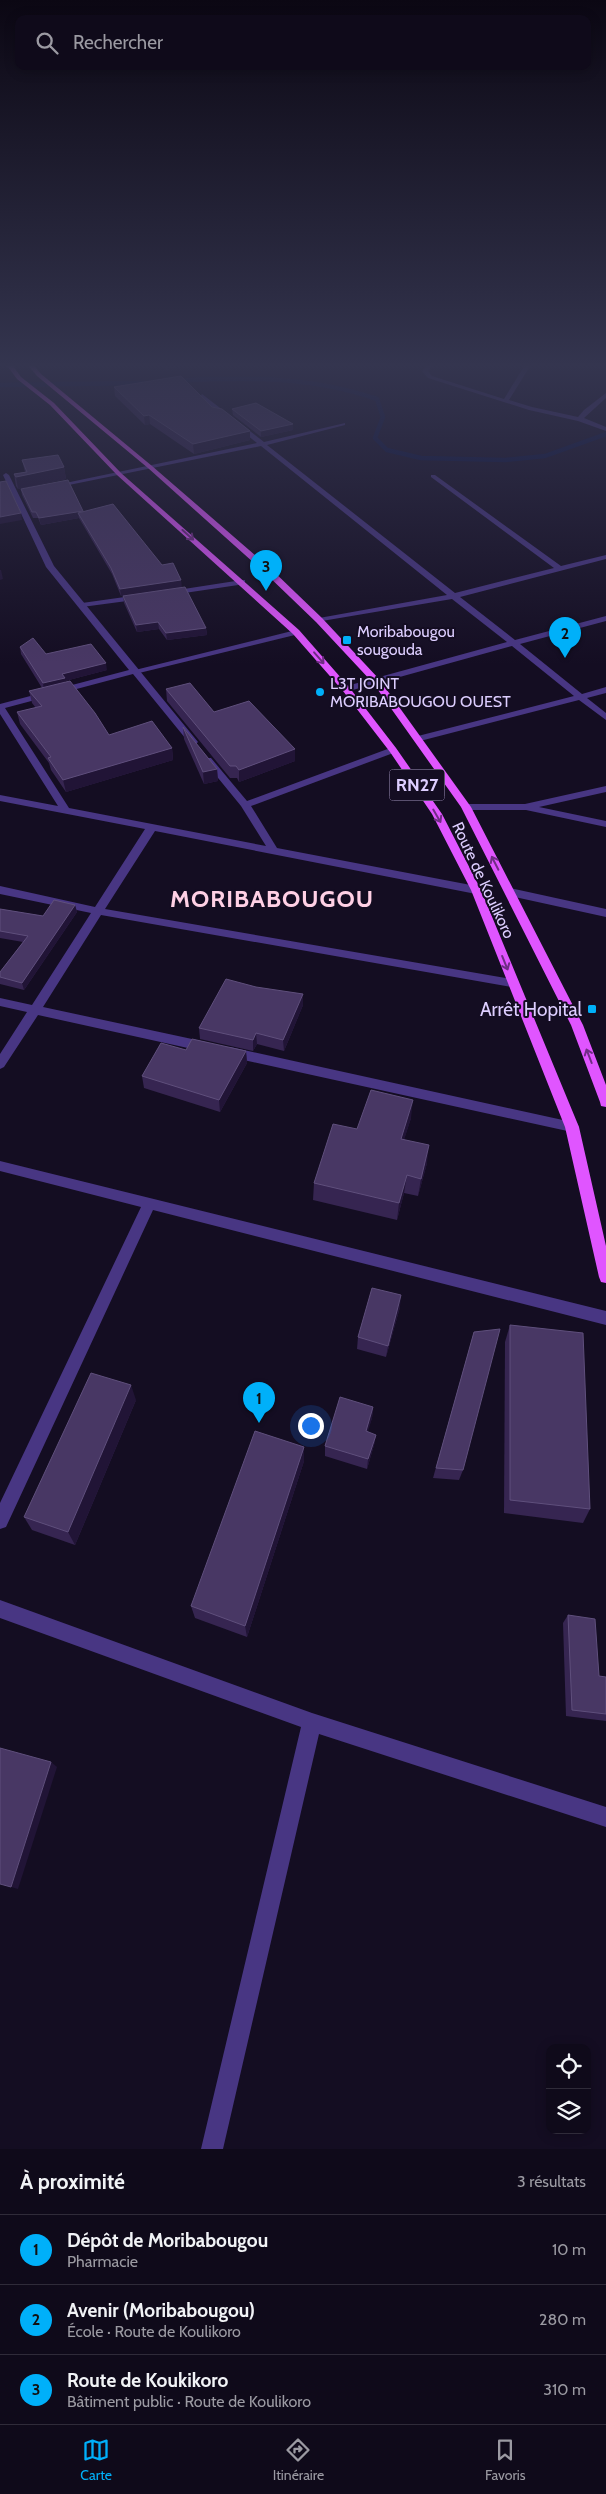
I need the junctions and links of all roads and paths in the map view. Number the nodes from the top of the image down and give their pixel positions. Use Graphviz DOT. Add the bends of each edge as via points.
graph roads {
  1 [pos="109,463"];
  2 [pos="145,463"];
  3 [pos="168,463"];
  4 [pos="286,463"];
  5 [pos="150,467"];
  6 [pos="119,474"];
  7 [pos="6,475"];
  8 [pos="433,476"];
  9 [pos="44,488"];
  10 [pos="25,492"];
  11 [pos="15,493"];
  12 [pos="606,557"];
  13 [pos="560,569"];
  14 [pos="242,582"];
  15 [pos="166,593"];
  16 [pos="148,596"];
  17 [pos="453,596"];
  18 [pos="82,605"];
  19 [pos="606,618"];
  20 [pos="319,620"];
  21 [pos="296,632"];
  22 [pos="513,644"];
  23 [pos="136,671"];
  24 [pos="376,681"];
  25 [pos="346,689"];
  26 [pos="606,690"];
  27 [pos="581,698"];
  28 [pos="0,707"];
  29 [pos="606,717"];
  30 [pos="417,739"];
  31 [pos="393,750"];
  32 [pos="606,789"];
  33 [pos="0,798"];
  34 [pos="245,805"];
  35 [pos="466,807"];
  36 [pos="525,807"];
  37 [pos="65,810"];
  38 [pos="606,824"];
  39 [pos="152,827"];
  40 [pos="274,850"];
  41 [pos="0,890"];
  42 [pos="476,890"];
  43 [pos="510,892"];
  44 [pos="98,911"];
  45 [pos="606,914"];
  46 [pos="512,983"];
  47 [pos="0,1002"];
  48 [pos="35,1010"];
  49 [pos="0,1064"];
  50 [pos="606,1102"];
  51 [pos="572,1127"];
  52 [pos="0,1166"];
  53 [pos="150,1203"];
  54 [pos="606,1277"];
  55 [pos="606,1318"];
  56 [pos="0,1521"];
  57 [pos="0,1609"];
  58 [pos="312,1722"];
  59 [pos="606,1817"];
  60 [pos="212,2149"];
  1 -- 6 [label="main road, Route de Koulikoro / RN27"];
  2 -- 5 [label="main road, Route de Koulikoro / RN27"];
  3 -- 5 [label="street"];
  4 -- 17 [label="street"];
  5 -- 6 [label="street"];
  5 -- 20 [label="main road, Route de Koulikoro / RN27"];
  6 -- 9 [label="street"];
  6 -- 14 [label="main road, Route de Koulikoro / RN27, one-way"];
  7 -- 11 [label="street"];
  8 -- 13 [label="street"];
  10 -- 11 [label="street"];
  11 -- 18 [label="street" via="50,567"];
  12 -- 13 [label="street"];
  13 -- 17 [label="street"];
  14 -- 15 [label="street"];
  14 -- 21 [label="main road, Route de Koulikoro / RN27"];
  16 -- 18 [label="street"];
  17 -- 20 [label="street"];
  17 -- 22 [label="street"];
  18 -- 23 [label="street"];
  19 -- 22 [label="street"];
  20 -- 24 [label="main road, Route de Koulikoro / RN27"];
  21 -- 23 [label="street"];
  21 -- 25 [label="main road, Route de Koulikoro / RN27, one-way"];
  22 -- 24 [label="street"];
  22 -- 27 [label="street"];
  23 -- 28 [label="street"];
  23 -- 34 [label="street"];
  24 -- 25 [label="street"];
  24 -- 30 [label="main road, Route de Koulikoro / RN27"];
  25 -- 31 [label="main road, Route de Koulikoro / RN27"];
  26 -- 27 [label="street"];
  27 -- 29 [label="street"];
  27 -- 30 [label="street"];
  28 -- 37 [label="street"];
  30 -- 35 [label="main road, Route de Koulikoro / RN27"];
  31 -- 34 [label="street"];
  31 -- 42 [label="main road, Route de Koulikoro / RN27, one-way" via="437,814"];
  32 -- 36 [label="street"];
  33 -- 37 [label="street"];
  34 -- 40 [label="street"];
  35 -- 36 [label="street"];
  43 -- 35 [label="main road, Route de Koulikoro / RN27, one-way"];
  36 -- 38 [label="street"];
  37 -- 39 [label="street"];
  39 -- 40 [label="street"];
  39 -- 44 [label="street"];
  40 -- 42 [label="street"];
  41 -- 44 [label="street"];
  42 -- 46 [label="main road, Route de Koulikoro / RN27, one-way"];
  43 -- 45 [label="street"];
  50 -- 43 [label="main road, Route de Koulikoro / RN27, one-way" via="577,1025"];
  44 -- 46 [label="street"];
  44 -- 48 [label="street"];
  46 -- 51 [label="main road, Route de Koulikoro / RN27"];
  47 -- 48 [label="street"];
  48 -- 49 [label="street"];
  48 -- 51 [label="street"];
  51 -- 54 [label="main road, Route de Koulikoro / RN27"];
  52 -- 53 [label="street"];
  53 -- 55 [label="street"];
  53 -- 56 [label="street"];
  57 -- 58 [label="street"];
  58 -- 59 [label="street"];
  58 -- 60 [label="street"];
}
